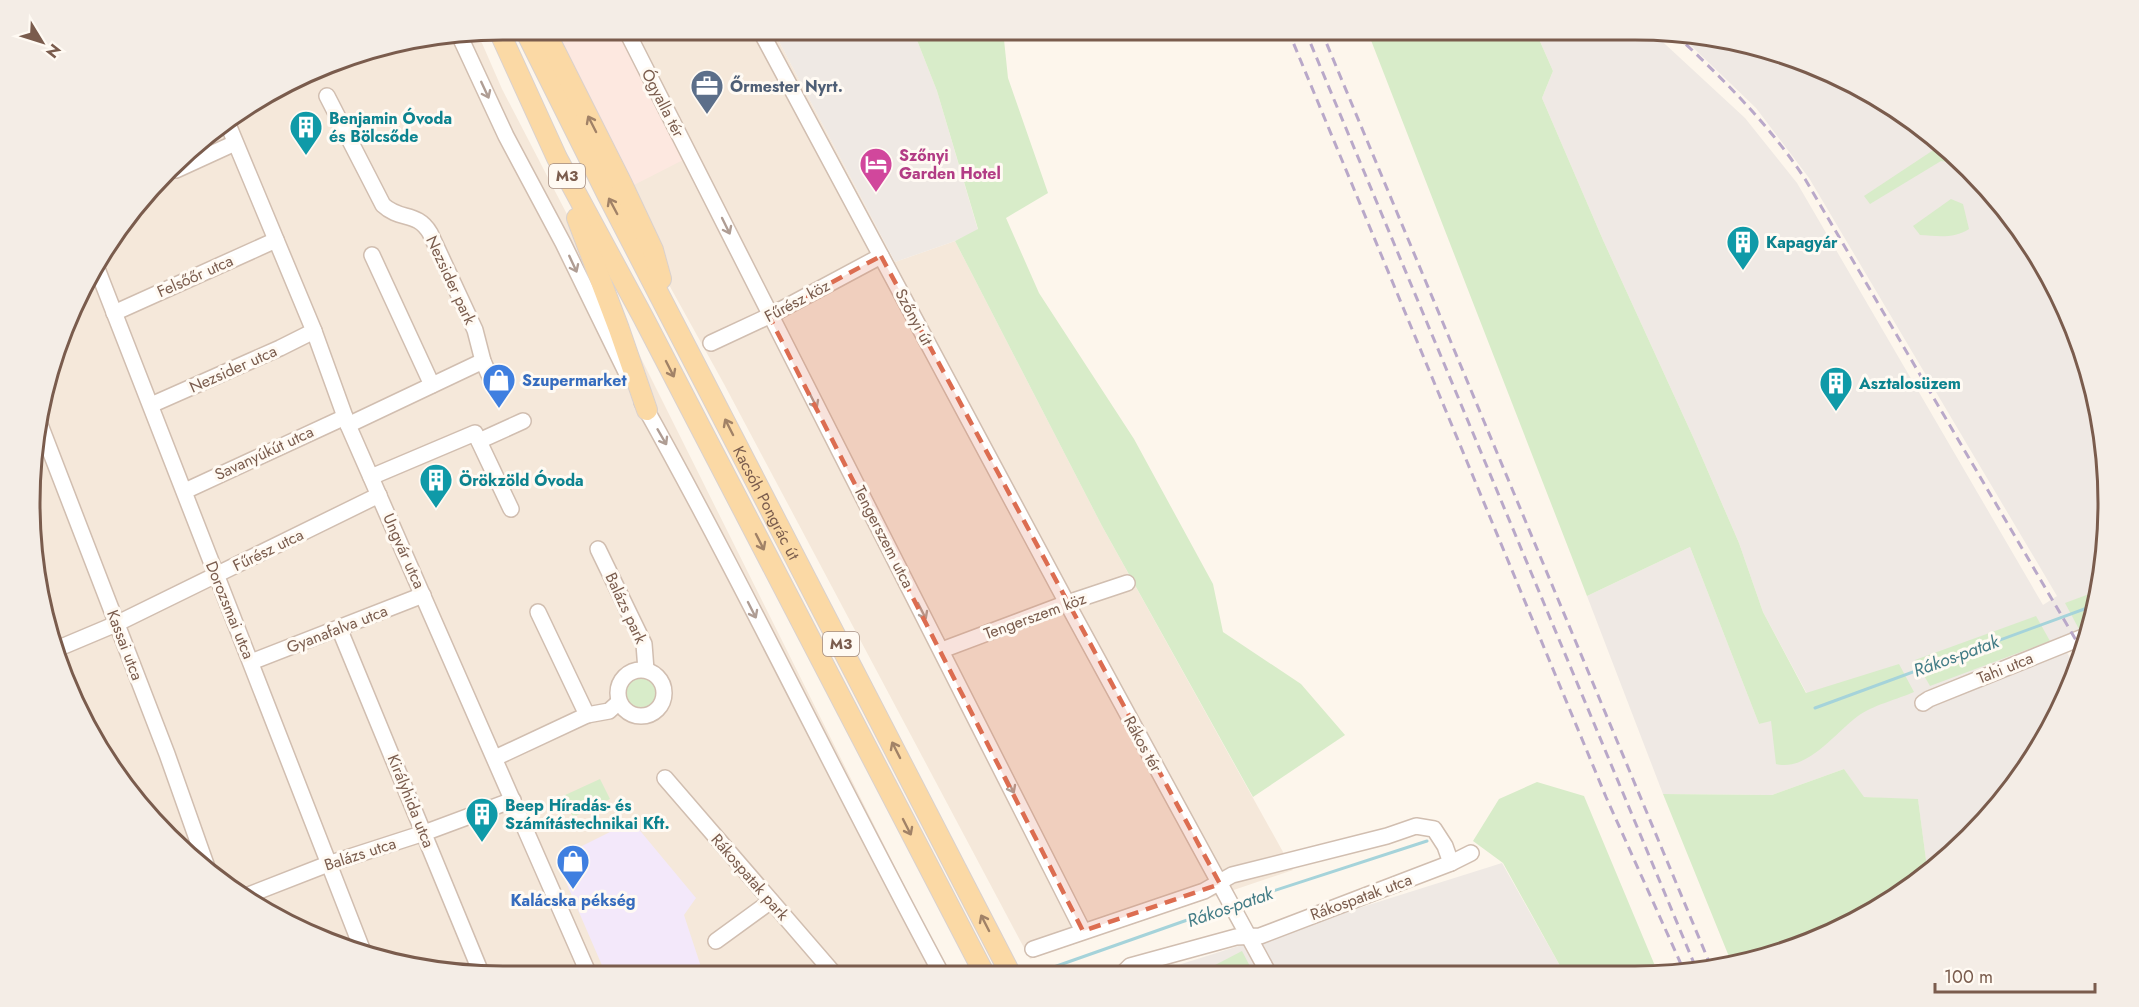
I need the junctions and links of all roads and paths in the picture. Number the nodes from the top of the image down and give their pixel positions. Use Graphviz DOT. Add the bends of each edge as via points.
graph roads {
  1 [pos="503,40"];
  2 [pos="530,40"];
  3 [pos="550,40"];
  4 [pos="631,40"];
  5 [pos="765,40"];
  6 [pos="462,42"];
  7 [pos="327,96"];
  8 [pos="230,131"];
  9 [pos="235,143"];
  10 [pos="684,144"];
  11 [pos="557,158"];
  12 [pos="188,164"];
  13 [pos="276,240"];
  14 [pos="372,255"];
  15 [pos="881,256"];
  16 [pos="100,277"];
  17 [pos="114,313"];
  18 [pos="670,314"];
  19 [pos="770,316"];
  20 [pos="314,331"];
  21 [pos="711,343"];
  22 [pos="483,361"];
  23 [pos="432,385"];
  24 [pos="496,391"];
  25 [pos="151,405"];
  26 [pos="647,410"];
  27 [pos="346,421"];
  28 [pos="523,421"];
  29 [pos="45,438"];
  30 [pos="479,441"];
  31 [pos="371,477"];
  32 [pos="185,491"];
  33 [pos="379,495"];
  34 [pos="510,509"];
  35 [pos="598,549"];
  36 [pos="216,575"];
  37 [pos="1127,583"];
  38 [pos="423,595"];
  39 [pos="1067,603"];
  40 [pos="538,612"];
  41 [pos="116,624"];
  42 [pos="339,628"];
  43 [pos="2078,639"];
  44 [pos="63,646"];
  45 [pos="942,650"];
  46 [pos="251,662"];
  47 [pos="646,670"];
  48 [pos="619,702"];
  49 [pos="1923,703"];
  50 [pos="586,714"];
  51 [pos="495,758"];
  52 [pos="665,778"];
  53 [pos="513,800"];
  54 [pos="424,833"];
  55 [pos="1471,853"];
  56 [pos="203,856"];
  57 [pos="1451,863"];
  58 [pos="328,864"];
  59 [pos="1223,890"];
  60 [pos="254,893"];
  61 [pos="771,901"];
  62 [pos="1083,931"];
  63 [pos="1249,936"];
  64 [pos="716,941"];
  65 [pos="360,943"];
  66 [pos="1033,949"];
  67 [pos="478,966"];
  68 [pos="585,966"];
  69 [pos="827,966"];
  70 [pos="937,966"];
  71 [pos="979,966"];
  72 [pos="1006,966"];
  73 [pos="1130,966"];
  74 [pos="1265,966"];
  1 -- 11 [label="main road, Kacsóh Pongrác út / M3"];
  18 -- 2 [label="main road, Kacsóh Pongrác út / M3, one-way"];
  18 -- 3 [label="main road, one-way" via="653,250"];
  4 -- 10 [label="street, Ógyalla tér"];
  5 -- 15 [label="street, Szőnyi út"];
  6 -- 26 [label="street, one-way" via="506,136"];
  7 -- 22 [label="street, Nezsider park" via="383,205 390,212 425,224 475,330"];
  8 -- 9 [label="street, Ungvár utca"];
  9 -- 12 [label="street"];
  9 -- 13 [label="street, Ungvár utca"];
  10 -- 19 [label="street, Tengerszem utca, one-way"];
  11 -- 26 [label="main road"];
  11 -- 71 [label="main road, Kacsóh Pongrác út / M3, one-way" via="644,317"];
  13 -- 17 [label="street, Felsőőr utca"];
  13 -- 20 [label="street, Ungvár utca"];
  14 -- 23 [label="street"];
  15 -- 19 [label="street, Fűrész köz"];
  15 -- 39 [label="street, Szőnyi út"];
  16 -- 17 [label="street, Dorozsmai utca"];
  17 -- 25 [label="street, Dorozsmai utca"];
  72 -- 18 [label="main road, Kacsóh Pongrác út / M3, one-way"];
  19 -- 21 [label="street, Fűrész köz"];
  19 -- 45 [label="street, Tengerszem utca, one-way"];
  20 -- 25 [label="street, Nezsider utca"];
  20 -- 27 [label="street, Ungvár utca"];
  22 -- 23 [label="street"];
  22 -- 24 [label="street, Nezsider park"];
  23 -- 27 [label="street"];
  25 -- 32 [label="street, Dorozsmai utca"];
  26 -- 70 [label="street, one-way"];
  27 -- 31 [label="street, Ungvár utca"];
  27 -- 32 [label="street, Savanyúkút utca"];
  28 -- 30 [label="street"];
  29 -- 41 [label="street, Kassai utca"];
  30 -- 31 [label="street" via="475,433"];
  30 -- 34 [label="street"];
  31 -- 33 [label="street, Ungvár utca"];
  32 -- 36 [label="street, Dorozsmai utca"];
  33 -- 36 [label="street, Fűrész utca"];
  33 -- 38 [label="street, Ungvár utca"];
  35 -- 47 [label="street, Balázs park" via="644,644"];
  36 -- 41 [label="street, Fűrész utca"];
  36 -- 46 [label="street, Dorozsmai utca"];
  37 -- 39 [label="street, Tengerszem köz"];
  38 -- 42 [label="street, Gyanafalva utca"];
  38 -- 51 [label="street, Ungvár utca"];
  39 -- 45 [label="street, Tengerszem köz"];
  39 -- 59 [label="street, Rákos tér"];
  40 -- 50 [label="street"];
  41 -- 44 [label="street, Fűrész utca"];
  41 -- 56 [label="street, Kassai utca"];
  42 -- 46 [label="street, Gyanafalva utca"];
  42 -- 54 [label="street, Királyhida utca"];
  43 -- 49 [label="street, Tahi utca"];
  45 -- 62 [label="street, Tengerszem utca, one-way"];
  46 -- 58 [label="street, Dorozsmai utca"];
  47 -- 48 [label="street, Balázs park" via="631,671 620,681"];
  47 -- 48 [label="street" via="663,685 659,707 653,713 638,716 630,714"];
  48 -- 50 [label="street" via="609,711"];
  50 -- 51 [label="street"];
  51 -- 53 [label="street, Ungvár utca"];
  52 -- 61 [label="street, Rákospatak park"];
  53 -- 54 [label="street, Balázs utca"];
  53 -- 68 [label="street, Ungvár utca"];
  54 -- 58 [label="street, Balázs utca"];
  54 -- 67 [label="street, Királyhida utca"];
  55 -- 57 [label="street, Rákospatak utca"];
  57 -- 59 [label="street" via="1434,829 1416,826 1232,875"];
  57 -- 63 [label="street, Rákospatak utca" via="1260,936"];
  58 -- 60 [label="street, Balázs utca"];
  58 -- 65 [label="street, Dorozsmai utca"];
  59 -- 62 [label="street" via="1204,891"];
  59 -- 63 [label="street, Rákos tér"];
  61 -- 64 [label="street"];
  61 -- 69 [label="street, Rákospatak park"];
  62 -- 66 [label="street"];
  63 -- 73 [label="street"];
  63 -- 74 [label="street, Rákos tér"];
}
